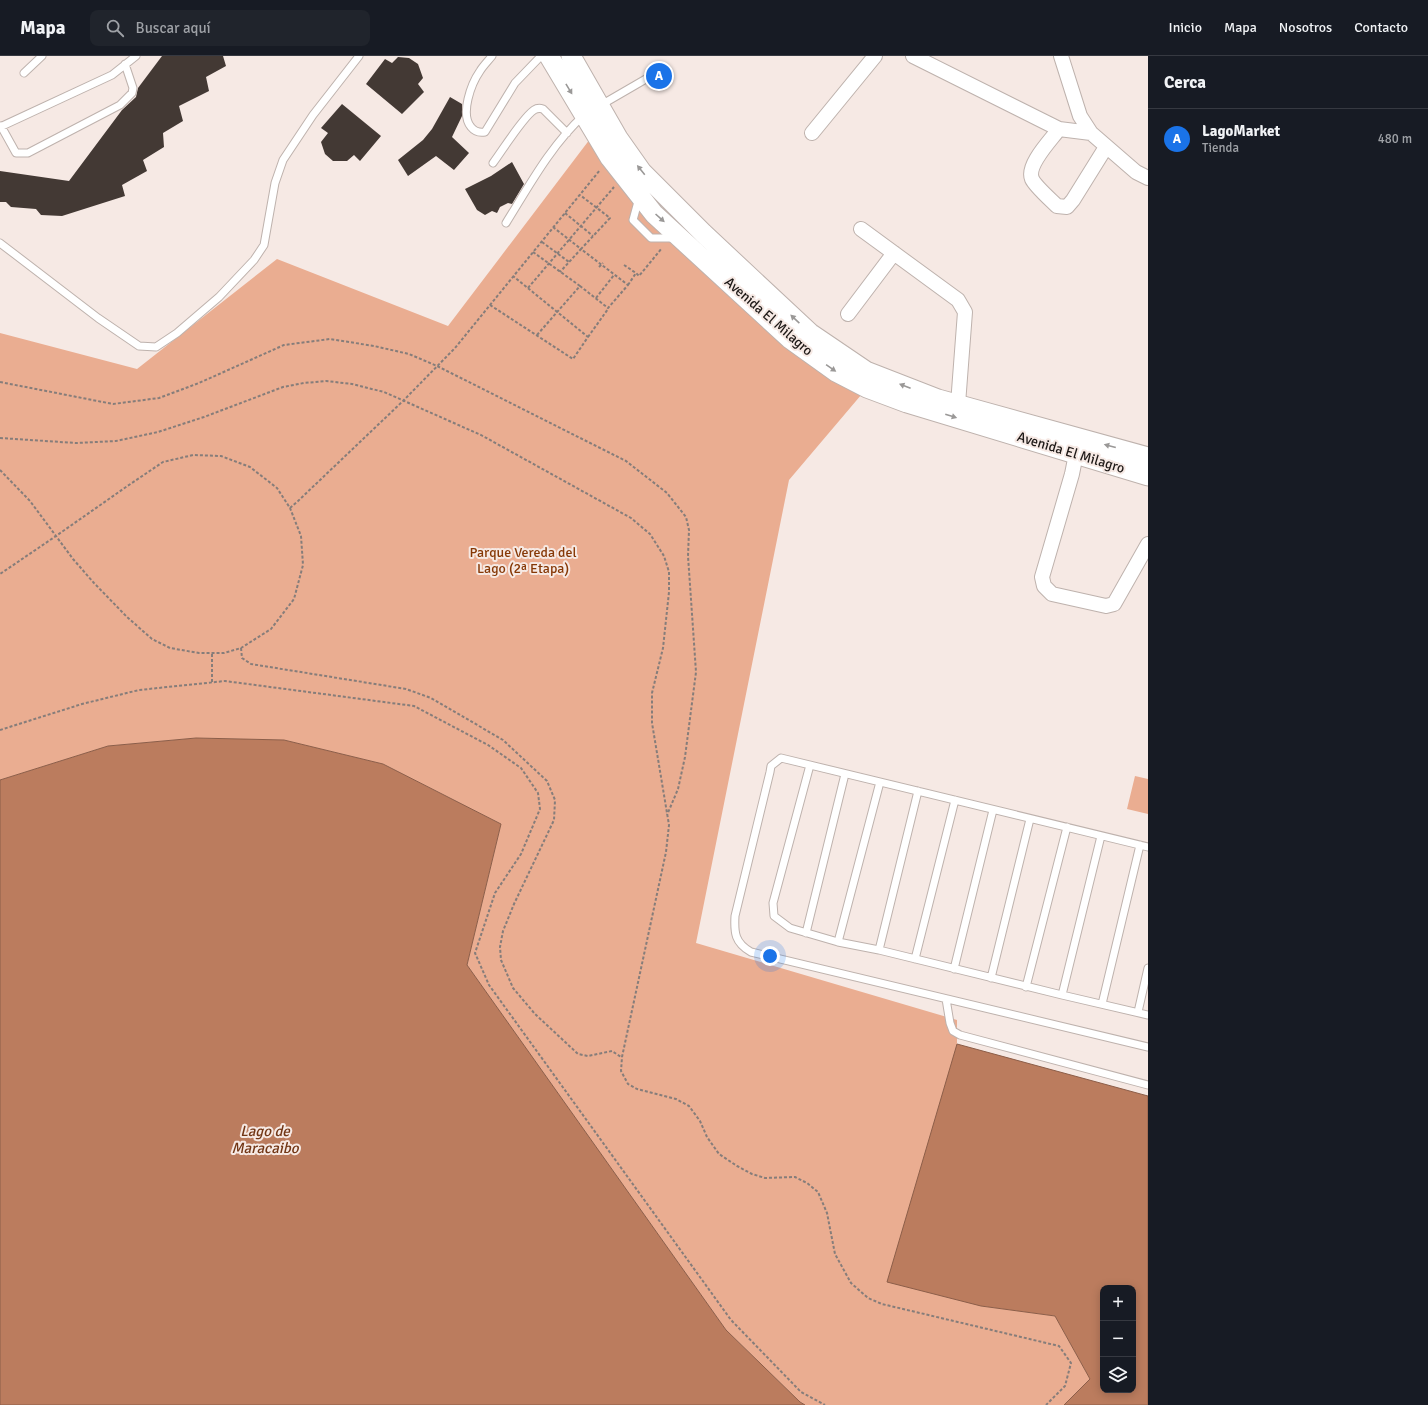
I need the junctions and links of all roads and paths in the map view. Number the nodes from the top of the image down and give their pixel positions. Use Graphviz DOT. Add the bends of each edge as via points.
graph roads {
  1 [pos="42,56"];
  2 [pos="136,56"];
  3 [pos="359,56"];
  4 [pos="492,56"];
  5 [pos="541,56"];
  6 [pos="549,56"];
  7 [pos="571,56"];
  8 [pos="875,56"];
  9 [pos="913,56"];
  10 [pos="1061,56"];
  11 [pos="125,64"];
  12 [pos="24,73"];
  13 [pos="651,76"];
  14 [pos="592,110"];
  15 [pos="0,126"];
  16 [pos="1059,129"];
  17 [pos="567,133"];
  18 [pos="812,133"];
  19 [pos="1091,133"];
  20 [pos="1106,147"];
  21 [pos="610,158"];
  22 [pos="493,163"];
  23 [pos="624,176"];
  24 [pos="1148,178"];
  25 [pos="580,195"];
  26 [pos="596,207"];
  27 [pos="565,213"];
  28 [pos="506,223"];
  29 [pos="580,226"];
  30 [pos="553,227"];
  31 [pos="861,229"];
  32 [pos="593,236"];
  33 [pos="675,238"];
  34 [pos="569,239"];
  35 [pos="542,242"];
  36 [pos="0,243"];
  37 [pos="581,249"];
  38 [pos="533,252"];
  39 [pos="557,253"];
  40 [pos="894,253"];
  41 [pos="569,262"];
  42 [pos="548,263"];
  43 [pos="624,265"];
  44 [pos="560,272"];
  45 [pos="636,273"];
  46 [pos="614,274"];
  47 [pos="513,276"];
  48 [pos="628,285"];
  49 [pos="580,286"];
  50 [pos="528,288"];
  51 [pos="596,298"];
  52 [pos="490,305"];
  53 [pos="608,308"];
  54 [pos="557,312"];
  55 [pos="848,314"];
  56 [pos="537,335"];
  57 [pos="588,337"];
  58 [pos="437,366"];
  59 [pos="0,382"];
  60 [pos="403,401"];
  61 [pos="958,404"];
  62 [pos="0,438"];
  63 [pos="1076,454"];
  64 [pos="1148,457"];
  65 [pos="0,470"];
  66 [pos="1148,476"];
  67 [pos="290,508"];
  68 [pos="56,536"];
  69 [pos="1148,544"];
  70 [pos="0,574"];
  71 [pos="241,648"];
  72 [pos="212,653"];
  73 [pos="212,683"];
  74 [pos="0,730"];
  75 [pos="810,765"];
  76 [pos="845,774"];
  77 [pos="880,782"];
  78 [pos="918,791"];
  79 [pos="955,800"];
  80 [pos="993,810"];
  81 [pos="667,815"];
  82 [pos="1030,818"];
  83 [pos="1067,827"];
  84 [pos="1101,836"];
  85 [pos="1140,845"];
  86 [pos="1148,847"];
  87 [pos="806,933"];
  88 [pos="838,942"];
  89 [pos="879,950"];
  90 [pos="915,959"];
  91 [pos="1148,968"];
  92 [pos="954,969"];
  93 [pos="991,978"];
  94 [pos="1026,987"];
  95 [pos="1062,996"];
  96 [pos="946,999"];
  97 [pos="1102,1004"];
  98 [pos="1138,1012"];
  99 [pos="1148,1015"];
  100 [pos="1148,1047"];
  101 [pos="622,1057"];
  102 [pos="1148,1085"];
  103 [pos="824,1405"];
  104 [pos="1046,1405"];
  1 -- 12 [label="lane"];
  2 -- 11 [label="lane"];
  3 -- 36 [label="lane" via="313,115 283,160 275,183 264,245 254,260 219,296 156,347 139,346"];
  4 -- 5 [label="lane" via="479,72 469,93 467,121 475,132 480,133 485,132 515,83"];
  6 -- 14 [label="main road, Avenida El Milagro, one-way"];
  7 -- 14 [label="main road, Avenida El Milagro"];
  8 -- 18 [label="street"];
  9 -- 16 [label="street"];
  10 -- 19 [label="street" via="1080,116"];
  11 -- 15 [label="lane" via="112,75"];
  11 -- 15 [label="lane" via="133,88 132,93 120,105 28,153 16,153"];
  13 -- 14 [label="lane"];
  14 -- 17 [label="lane"];
  14 -- 21 [label="main road, Avenida El Milagro"];
  61 -- 14 [label="main road, Avenida El Milagro, one-way" via="938,399 866,370 810,333 642,172 618,138"];
  16 -- 19 [label="street"];
  16 -- 20 [label="street" via="1032,165 1031,174 1032,180 1057,206 1067,207 1073,200"];
  17 -- 22 [label="lane" via="543,109 534,110"];
  17 -- 28 [label="lane" via="543,164"];
  19 -- 20 [label="street"];
  20 -- 24 [label="street" via="1136,172"];
  21 -- 23 [label="main road, Avenida El Milagro"];
  21 -- 25 [label="path"];
  23 -- 26 [label="path"];
  23 -- 33 [label="main road, Avenida El Milagro"];
  25 -- 26 [label="path"];
  25 -- 27 [label="path"];
  26 -- 29 [label="path"];
  26 -- 32 [label="path" via="610,218"];
  27 -- 29 [label="path"];
  27 -- 30 [label="path"];
  29 -- 32 [label="path"];
  29 -- 34 [label="path"];
  30 -- 34 [label="path"];
  30 -- 35 [label="path"];
  31 -- 40 [label="street"];
  32 -- 37 [label="path"];
  33 -- 45 [label="path" via="639,276"];
  33 -- 63 [label="main road, Avenida El Milagro, one-way" via="790,338 836,372 867,388 907,403"];
  34 -- 37 [label="path"];
  34 -- 39 [label="path"];
  35 -- 38 [label="path"];
  35 -- 39 [label="path"];
  37 -- 41 [label="path"];
  37 -- 46 [label="path"];
  38 -- 42 [label="path"];
  38 -- 47 [label="path"];
  39 -- 41 [label="path"];
  39 -- 42 [label="path"];
  40 -- 55 [label="street"];
  40 -- 61 [label="street" via="958,300 965,312"];
  41 -- 44 [label="path"];
  42 -- 44 [label="path"];
  42 -- 50 [label="path"];
  43 -- 45 [label="path"];
  44 -- 49 [label="path"];
  45 -- 48 [label="path"];
  46 -- 48 [label="path"];
  46 -- 51 [label="path"];
  47 -- 50 [label="path"];
  47 -- 52 [label="path"];
  48 -- 53 [label="path"];
  49 -- 51 [label="path"];
  49 -- 54 [label="path"];
  50 -- 54 [label="path"];
  51 -- 53 [label="path"];
  52 -- 56 [label="path"];
  52 -- 58 [label="path"];
  53 -- 57 [label="path"];
  54 -- 56 [label="path"];
  54 -- 57 [label="path"];
  56 -- 57 [label="path" via="573,359"];
  58 -- 59 [label="path" via="409,354 330,339 284,344 199,383 159,398 113,404"];
  58 -- 60 [label="path"];
  58 -- 81 [label="path" via="626,461 667,494 686,517 689,530 688,556 696,672 678,789"];
  60 -- 62 [label="path" via="384,392 352,384 326,381 304,383 158,432 116,441 76,443"];
  60 -- 67 [label="path"];
  60 -- 81 [label="path" via="481,435 631,518 650,534 664,556 669,572 663,648 652,693 652,723"];
  64 -- 61 [label="main road, Avenida El Milagro, one-way"];
  63 -- 66 [label="main road, Avenida El Milagro"];
  63 -- 69 [label="street" via="1042,577 1044,586 1052,594 1106,606 1114,604"];
  65 -- 68 [label="path" via="30,502"];
  67 -- 68 [label="path" via="277,488 250,467 221,456 193,455 163,462"];
  67 -- 71 [label="path" via="301,536 303,565 294,599 270,629"];
  68 -- 70 [label="path"];
  68 -- 72 [label="path" via="94,583 152,639 170,648"];
  71 -- 72 [label="path" via="224,653"];
  71 -- 101 [label="path" via="242,658 251,664 406,689 431,698 503,740 547,781 555,800 554,820 503,931 501,960 517,993 535,1014 578,1054 588,1056 612,1051"];
  72 -- 73 [label="path"];
  73 -- 74 [label="path" via="139,690 82,704"];
  73 -- 103 [label="path" via="225,681 414,706 488,745 521,768 538,793 540,809 521,854 495,892 475,953 489,985 731,1320 801,1392"];
  75 -- 76 [label="lane"];
  75 -- 87 [label="lane" via="773,903 774,916 790,928"];
  75 -- 96 [label="lane" via="781,758 771,766 735,916 734,930 737,939 751,952"];
  76 -- 77 [label="lane"];
  76 -- 87 [label="lane"];
  77 -- 78 [label="lane"];
  77 -- 88 [label="lane"];
  78 -- 79 [label="lane"];
  78 -- 89 [label="lane"];
  79 -- 80 [label="lane"];
  79 -- 90 [label="lane"];
  80 -- 82 [label="lane"];
  80 -- 92 [label="lane"];
  81 -- 101 [label="path" via="669,825 666,852"];
  82 -- 83 [label="lane"];
  82 -- 93 [label="lane"];
  83 -- 84 [label="lane"];
  83 -- 94 [label="lane"];
  84 -- 85 [label="lane"];
  84 -- 95 [label="lane"];
  85 -- 86 [label="lane"];
  85 -- 97 [label="lane"];
  87 -- 88 [label="lane"];
  88 -- 89 [label="lane"];
  89 -- 90 [label="lane"];
  90 -- 92 [label="lane"];
  91 -- 98 [label="lane"];
  92 -- 93 [label="lane"];
  93 -- 94 [label="lane"];
  94 -- 95 [label="lane"];
  95 -- 97 [label="lane"];
  96 -- 100 [label="lane"];
  96 -- 102 [label="lane" via="952,1031 960,1035"];
  97 -- 98 [label="lane"];
  98 -- 99 [label="lane"];
  101 -- 104 [label="path" via="621,1071 628,1084 637,1090 676,1099 689,1106 700,1121 706,1137 719,1154 752,1174 765,1178 795,1177 808,1183 818,1192 827,1213 834,1254 851,1283 868,1298 882,1304 1060,1346 1071,1363 1065,1386"];
}
